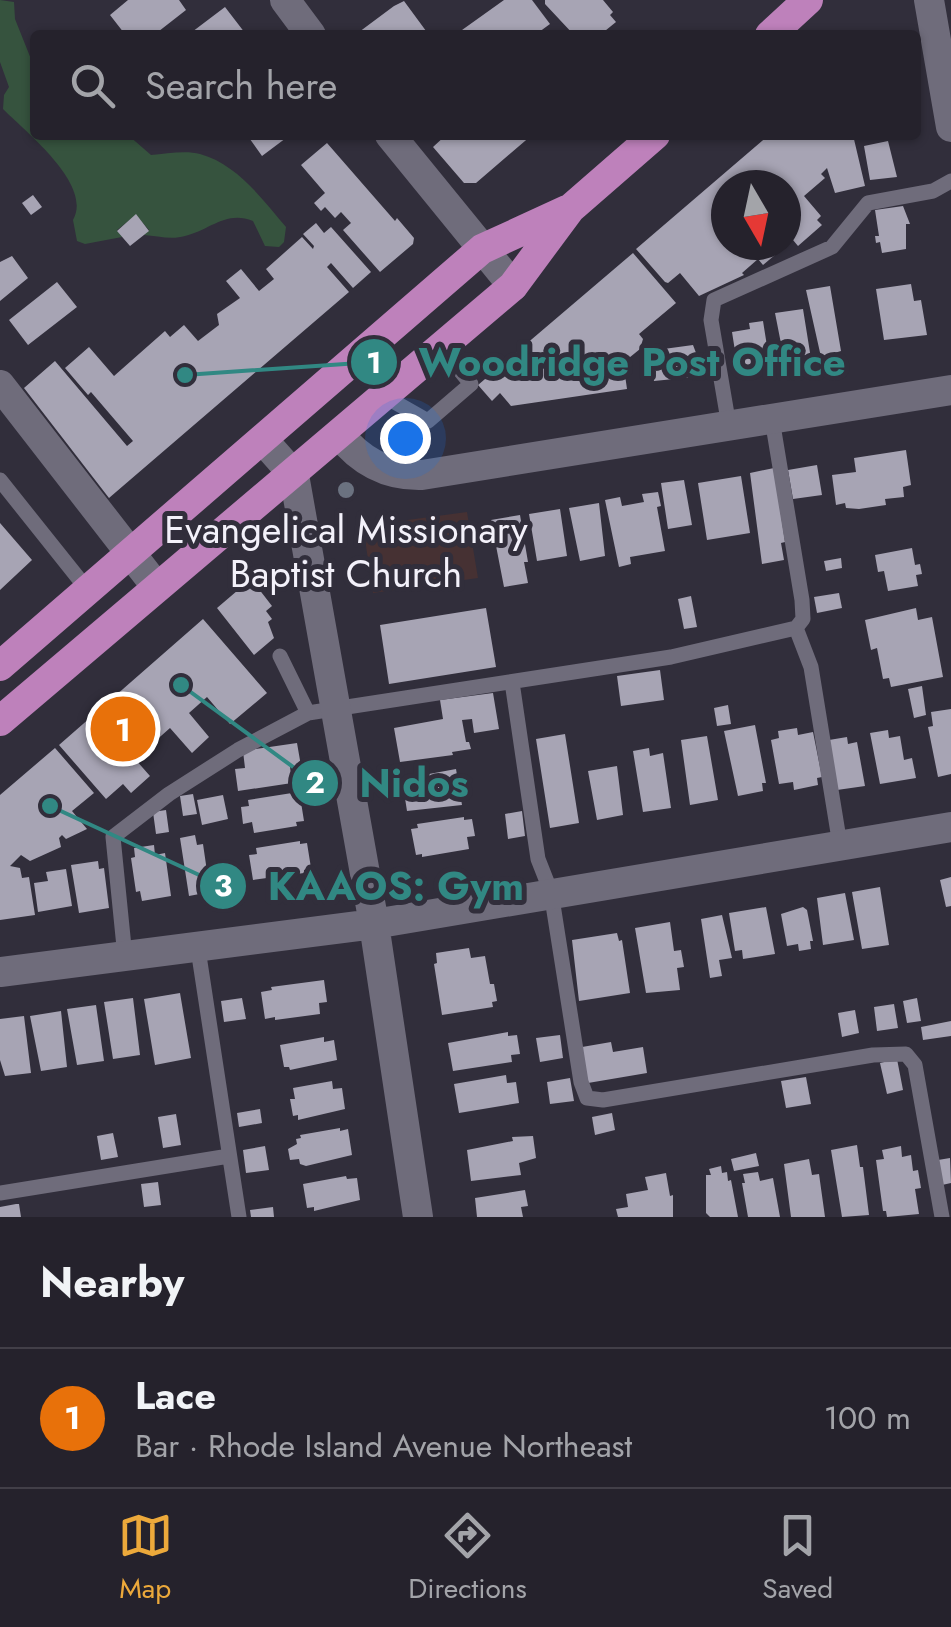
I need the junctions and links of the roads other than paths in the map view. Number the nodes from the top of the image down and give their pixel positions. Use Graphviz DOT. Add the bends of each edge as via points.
graph roads {
  1 [pos="285,0"];
  2 [pos="808,0"];
  3 [pos="930,0"];
  4 [pos="307,30"];
  5 [pos="775,30"];
  6 [pos="951,127"];
  7 [pos="394,140"];
  8 [pos="649,140"];
  9 [pos="951,181"];
  10 [pos="570,208"];
  11 [pos="482,249"];
  12 [pos="513,286"];
  13 [pos="441,347"];
  14 [pos="0,385"];
  15 [pos="951,390"];
  16 [pos="384,396"];
  17 [pos="772,418"];
  18 [pos="729,426"];
  19 [pos="339,434"];
  20 [pos="263,440"];
  21 [pos="294,475"];
  22 [pos="0,480"];
  23 [pos="129,553"];
  24 [pos="156,586"];
  25 [pos="87,589"];
  26 [pos="796,628"];
  27 [pos="280,656"];
  28 [pos="0,666"];
  29 [pos="512,682"];
  30 [pos="322,712"];
  31 [pos="0,721"];
  32 [pos="951,828"];
  33 [pos="840,845"];
  34 [pos="551,892"];
  35 [pos="374,924"];
  36 [pos="198,949"];
  37 [pos="125,957"];
  38 [pos="0,972"];
  39 [pos="229,1156"];
  40 [pos="0,1194"];
  41 [pos="239,1217"];
  42 [pos="418,1217"];
  43 [pos="942,1217"];
  1 -- 4 [label="street"];
  2 -- 5 [label="main road"];
  3 -- 6 [label="street"];
  7 -- 11 [label="street"];
  8 -- 10 [label="main road"];
  9 -- 18 [label="lane" via="933,192 868,203 832,248 714,300 711,320"];
  10 -- 11 [label="main road"];
  10 -- 12 [label="main road"];
  11 -- 12 [label="street"];
  11 -- 20 [label="main road"];
  12 -- 13 [label="main road"];
  13 -- 16 [label="main road"];
  13 -- 16 [label="lane" via="471,384 428,421"];
  14 -- 23 [label="street"];
  15 -- 17 [label="street"];
  16 -- 19 [label="main road"];
  17 -- 18 [label="street"];
  17 -- 26 [label="lane" via="802,600"];
  18 -- 19 [label="street" via="404,476 377,467"];
  19 -- 21 [label="main road"];
  20 -- 21 [label="street"];
  20 -- 23 [label="main road"];
  21 -- 24 [label="main road"];
  21 -- 30 [label="street"];
  22 -- 25 [label="lane"];
  23 -- 24 [label="street"];
  23 -- 25 [label="main road"];
  24 -- 31 [label="main road"];
  25 -- 28 [label="main road"];
  26 -- 29 [label="lane" via="671,657"];
  26 -- 33 [label="lane" via="811,667"];
  27 -- 30 [label="lane"];
  29 -- 30 [label="lane"];
  29 -- 34 [label="lane" via="538,859"];
  30 -- 35 [label="street"];
  30 -- 37 [label="lane" via="238,750 113,836"];
  32 -- 33 [label="street"];
  33 -- 34 [label="street"];
  34 -- 35 [label="street"];
  34 -- 43 [label="lane" via="587,1098 906,1054 915,1064"];
  35 -- 36 [label="street"];
  35 -- 42 [label="street"];
  36 -- 37 [label="street"];
  36 -- 39 [label="lane"];
  37 -- 38 [label="street"];
  39 -- 40 [label="lane"];
  39 -- 41 [label="lane"];
}
